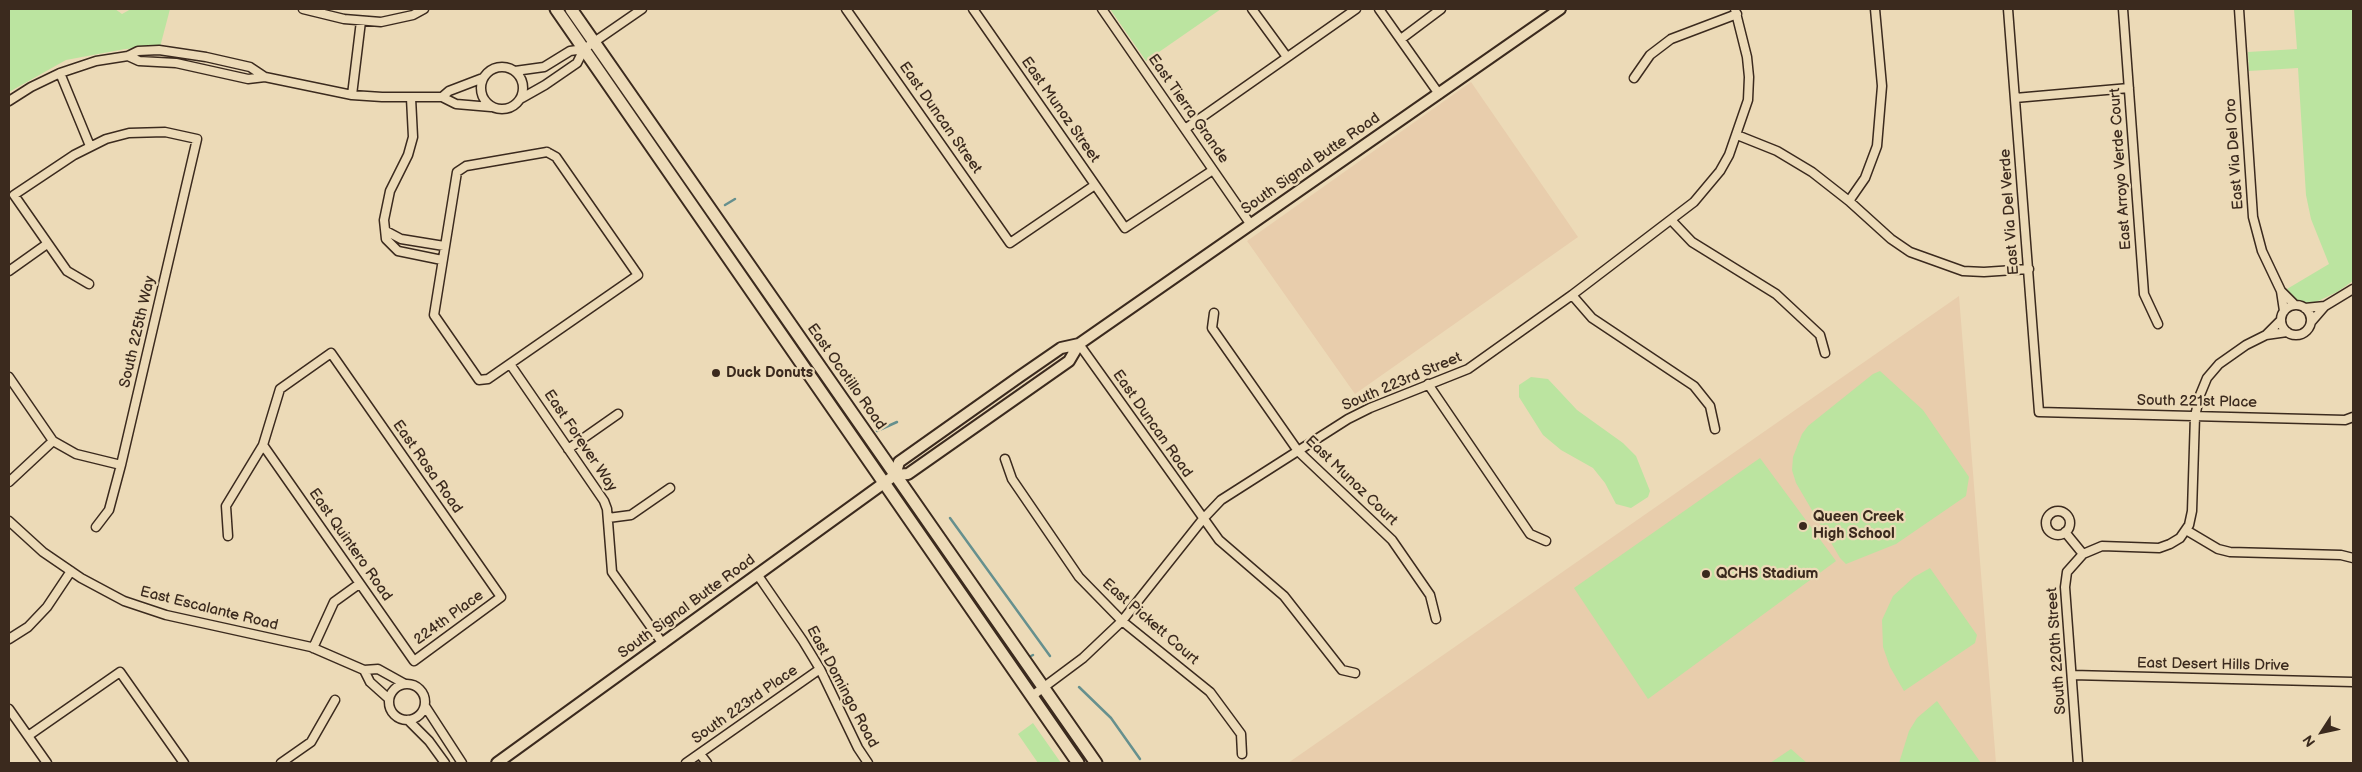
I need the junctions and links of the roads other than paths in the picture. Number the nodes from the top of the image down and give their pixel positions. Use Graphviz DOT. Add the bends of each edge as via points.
graph roads {
  1 [pos="303,9"];
  2 [pos="424,9"];
  3 [pos="556,9"];
  4 [pos="571,9"];
  5 [pos="642,9"];
  6 [pos="846,9"];
  7 [pos="973,9"];
  8 [pos="1102,9"];
  9 [pos="1252,9"];
  10 [pos="1356,9"];
  11 [pos="1379,9"];
  12 [pos="1441,9"];
  13 [pos="1560,9"];
  14 [pos="1875,9"];
  15 [pos="2008,9"];
  16 [pos="2123,9"];
  17 [pos="2239,9"];
  18 [pos="1736,11"];
  19 [pos="361,22"];
  20 [pos="1401,39"];
  21 [pos="596,41"];
  22 [pos="584,49"];
  23 [pos="128,56"];
  24 [pos="1287,58"];
  25 [pos="515,71"];
  26 [pos="60,73"];
  27 [pos="265,77"];
  28 [pos="483,78"];
  29 [pos="1634,78"];
  30 [pos="2129,88"];
  31 [pos="1440,94"];
  32 [pos="352,95"];
  33 [pos="442,97"];
  34 [pos="411,98"];
  35 [pos="522,98"];
  36 [pos="2015,98"];
  37 [pos="9,101"];
  38 [pos="491,107"];
  39 [pos="1185,129"];
  40 [pos="1737,135"];
  41 [pos="90,146"];
  42 [pos="1214,170"];
  43 [pos="1096,185"];
  44 [pos="1849,201"];
  45 [pos="1672,221"];
  46 [pos="1251,224"];
  47 [pos="386,231"];
  48 [pos="48,244"];
  49 [pos="444,246"];
  50 [pos="442,260"];
  51 [pos="2028,269"];
  52 [pos="9,270"];
  53 [pos="89,284"];
  54 [pos="2353,290"];
  55 [pos="2281,291"];
  56 [pos="1572,296"];
  57 [pos="2296,305"];
  58 [pos="2325,306"];
  59 [pos="2306,308"];
  60 [pos="2284,311"];
  61 [pos="1214,313"];
  62 [pos="2281,320"];
  63 [pos="2312,320"];
  64 [pos="2158,324"];
  65 [pos="2287,332"];
  66 [pos="2266,335"];
  67 [pos="1079,344"];
  68 [pos="1825,353"];
  69 [pos="510,364"];
  70 [pos="9,377"];
  71 [pos="1428,384"];
  72 [pos="2040,412"];
  73 [pos="618,414"];
  74 [pos="2196,416"];
  75 [pos="2353,416"];
  76 [pos="1714,430"];
  77 [pos="53,441"];
  78 [pos="264,445"];
  79 [pos="568,449"];
  80 [pos="1298,451"];
  81 [pos="1005,459"];
  82 [pos="121,465"];
  83 [pos="895,475"];
  84 [pos="9,482"];
  85 [pos="884,483"];
  86 [pos="670,488"];
  87 [pos="608,518"];
  88 [pos="1203,519"];
  89 [pos="9,521"];
  90 [pos="96,527"];
  91 [pos="2186,530"];
  92 [pos="2065,532"];
  93 [pos="228,536"];
  94 [pos="1546,541"];
  95 [pos="2083,554"];
  96 [pos="2353,558"];
  97 [pos="71,571"];
  98 [pos="757,574"];
  99 [pos="359,584"];
  100 [pos="501,597"];
  101 [pos="1436,619"];
  102 [pos="1122,621"];
  103 [pos="9,639"];
  104 [pos="663,644"];
  105 [pos="313,648"];
  106 [pos="414,661"];
  107 [pos="820,669"];
  108 [pos="364,670"];
  109 [pos="1355,673"];
  110 [pos="2072,675"];
  111 [pos="2353,682"];
  112 [pos="404,684"];
  113 [pos="1043,688"];
  114 [pos="1032,696"];
  115 [pos="389,699"];
  116 [pos="335,700"];
  117 [pos="425,706"];
  118 [pos="9,709"];
  119 [pos="408,720"];
  120 [pos="28,736"];
  121 [pos="700,754"];
  122 [pos="1242,754"];
  123 [pos="47,763"];
  124 [pos="184,763"];
  125 [pos="281,763"];
  126 [pos="445,763"];
  127 [pos="462,763"];
  128 [pos="497,763"];
  129 [pos="686,763"];
  130 [pos="707,763"];
  131 [pos="868,763"];
  132 [pos="1078,763"];
  133 [pos="1096,763"];
  134 [pos="2078,763"];
  1 -- 19 [label="street"];
  2 -- 19 [label="street" via="394,21"];
  3 -- 22 [label="main road, East Ocotillo Road"];
  4 -- 21 [label="main road, East Ocotillo Road"];
  5 -- 21 [label="street"];
  6 -- 43 [label="street, East Duncan Street" via="1010,243"];
  7 -- 43 [label="street, East Munoz Street"];
  8 -- 39 [label="street, East Tierra Grande"];
  9 -- 24 [label="street"];
  10 -- 24 [label="street"];
  11 -- 20 [label="street"];
  12 -- 20 [label="street"];
  13 -- 31 [label="street, South Signal Butte Road"];
  14 -- 44 [label="street" via="1882,86 1878,146 1864,178"];
  15 -- 36 [label="street, East Via Del Verde"];
  16 -- 30 [label="street, East Arroyo Verde Court"];
  17 -- 55 [label="street, East Via Del Oro" via="2253,216 2262,251"];
  18 -- 29 [label="street" via="1671,39 1650,55"];
  18 -- 40 [label="street, South 223rd Street" via="1749,77 1748,100"];
  19 -- 32 [label="street"];
  20 -- 31 [label="street"];
  21 -- 22 [label="street"];
  21 -- 83 [label="main road, East Ocotillo Road"];
  22 -- 25 [label="street" via="570,51 544,67"];
  22 -- 35 [label="street" via="577,63"];
  22 -- 85 [label="main road, East Ocotillo Road"];
  23 -- 26 [label="street" via="96,61"];
  23 -- 27 [label="street" via="139,61 176,62 248,79"];
  23 -- 27 [label="street" via="138,51 181,52 250,67"];
  24 -- 39 [label="street"];
  25 -- 28 [label="street" via="497,67"];
  25 -- 35 [label="street" via="523,83"];
  26 -- 37 [label="street"];
  26 -- 41 [label="street"];
  27 -- 32 [label="street"];
  28 -- 33 [label="street" via="449,91"];
  28 -- 38 [label="street" via="483,97"];
  30 -- 36 [label="street"];
  30 -- 64 [label="street, East Arroyo Verde Court" via="2144,294"];
  31 -- 46 [label="street, South Signal Butte Road"];
  32 -- 34 [label="street"];
  33 -- 34 [label="street"];
  33 -- 38 [label="street" via="456,104"];
  34 -- 47 [label="street" via="413,136 408,155 390,191 384,220"];
  35 -- 38 [label="street" via="508,109"];
  36 -- 51 [label="street, East Via Del Verde"];
  39 -- 42 [label="street, East Tierra Grande"];
  40 -- 44 [label="street" via="1792,159"];
  40 -- 45 [label="street, South 223rd Street" via="1716,177"];
  41 -- 48 [label="street" via="14,195"];
  41 -- 82 [label="street, South 225th Way" via="129,134 165,132 197,139"];
  42 -- 43 [label="street, East Munoz Street" via="1125,228"];
  42 -- 46 [label="street, East Tierra Grande"];
  44 -- 51 [label="street" via="1891,239 1910,252 1937,263 1963,271"];
  45 -- 56 [label="street, South 223rd Street"];
  45 -- 68 [label="street" via="1692,242 1776,294 1820,335"];
  46 -- 67 [label="street, South Signal Butte Road"];
  47 -- 49 [label="street" via="401,239"];
  47 -- 50 [label="street" via="388,243 398,251"];
  48 -- 52 [label="street"];
  48 -- 53 [label="street" via="67,271"];
  49 -- 50 [label="street"];
  49 -- 69 [label="street" via="459,169 547,152 556,157 638,276"];
  50 -- 69 [label="street" via="435,317 477,378 482,381 488,379"];
  51 -- 72 [label="street, East Via Del Verde"];
  54 -- 58 [label="street"];
  55 -- 57 [label="street, East Via Del Oro"];
  55 -- 60 [label="street, East Via Del Oro"];
  56 -- 71 [label="street, South 223rd Street" via="1468,370"];
  56 -- 76 [label="street" via="1598,323 1694,386 1710,406"];
  57 -- 59 [label="street"];
  57 -- 60 [label="street"];
  58 -- 59 [label="street"];
  58 -- 63 [label="street"];
  59 -- 63 [label="street"];
  60 -- 62 [label="street"];
  61 -- 80 [label="street, East Munoz Court" via="1212,328"];
  62 -- 65 [label="street"];
  62 -- 66 [label="street"];
  63 -- 65 [label="street" via="2305,333 2296,336"];
  65 -- 66 [label="street"];
  66 -- 74 [label="street" via="2219,364 2207,378"];
  67 -- 83 [label="street, South Signal Butte Road" via="1070,361 908,474"];
  67 -- 83 [label="street, South Signal Butte Road" via="1061,348 899,462"];
  67 -- 88 [label="street, East Duncan Road"];
  69 -- 79 [label="street, East Forever Way"];
  70 -- 77 [label="street"];
  71 -- 80 [label="street, South 223rd Street" via="1348,419"];
  71 -- 94 [label="street" via="1530,534"];
  72 -- 74 [label="street, South 221st Place"];
  73 -- 79 [label="street"];
  74 -- 75 [label="street, South 221st Place" via="2344,420"];
  74 -- 91 [label="street" via="2192,510"];
  77 -- 82 [label="street" via="76,454"];
  77 -- 84 [label="street"];
  78 -- 93 [label="street" via="226,506"];
  78 -- 99 [label="street, East Quintero Road"];
  78 -- 100 [label="street, East Rosa Road" via="280,389 331,353"];
  79 -- 87 [label="street, East Forever Way" via="604,500"];
  80 -- 88 [label="street, South 223rd Street" via="1221,500"];
  80 -- 101 [label="street, East Munoz Court" via="1392,540 1430,595"];
  81 -- 102 [label="street, East Pickett Court" via="1012,479 1079,577"];
  82 -- 90 [label="street, South 225th Way" via="109,510"];
  83 -- 85 [label="street, South Signal Butte Road"];
  83 -- 113 [label="main road, East Ocotillo Road"];
  85 -- 98 [label="street, South Signal Butte Road"];
  85 -- 114 [label="main road, East Ocotillo Road"];
  86 -- 87 [label="street" via="631,515"];
  87 -- 104 [label="street, East Forever Way" via="612,572"];
  88 -- 102 [label="street, South 223rd Street"];
  88 -- 109 [label="street, East Duncan Road" via="1219,540 1284,596 1342,670"];
  89 -- 97 [label="street, East Escalante Road" via="43,552"];
  91 -- 95 [label="street" via="2170,544 2159,548 2102,546"];
  91 -- 96 [label="street" via="2218,549 2230,552"];
  92 -- 95 [label="street"];
  95 -- 110 [label="street, South 220th Street" via="2067,572 2065,587"];
  97 -- 103 [label="street" via="47,607 28,627"];
  97 -- 105 [label="street, East Escalante Road" via="124,601 166,616"];
  98 -- 104 [label="street, South Signal Butte Road"];
  98 -- 107 [label="street, East Domingo Road"];
  99 -- 105 [label="street" via="334,602"];
  99 -- 106 [label="street, East Quintero Road"];
  100 -- 106 [label="street, 224th Place"];
  102 -- 113 [label="street, South 223rd Street" via="1083,658"];
  102 -- 122 [label="street, East Pickett Court" via="1210,692 1241,734"];
  104 -- 128 [label="street, South Signal Butte Road"];
  105 -- 108 [label="street, East Escalante Road"];
  107 -- 121 [label="street, South 223rd Place"];
  107 -- 131 [label="street, East Domingo Road"];
  108 -- 112 [label="street, East Escalante Road" via="378,669"];
  108 -- 115 [label="street" via="370,682"];
  110 -- 111 [label="street, East Desert Hills Drive"];
  110 -- 134 [label="street, South 220th Street"];
  112 -- 115 [label="street" via="396,687"];
  112 -- 117 [label="street, East Escalante Road" via="420,689"];
  113 -- 114 [label="street, South 223rd Street"];
  113 -- 133 [label="main road, East Ocotillo Road"];
  114 -- 132 [label="main road, East Ocotillo Road"];
  115 -- 119 [label="street" via="394,714"];
  116 -- 125 [label="street" via="311,742"];
  117 -- 119 [label="street" via="421,714"];
  117 -- 127 [label="street, East Escalante Road"];
  118 -- 120 [label="street"];
  119 -- 126 [label="street"];
  120 -- 123 [label="street"];
  120 -- 124 [label="street" via="120,672"];
  121 -- 129 [label="street, South 223rd Place"];
  121 -- 130 [label="street"];
}
